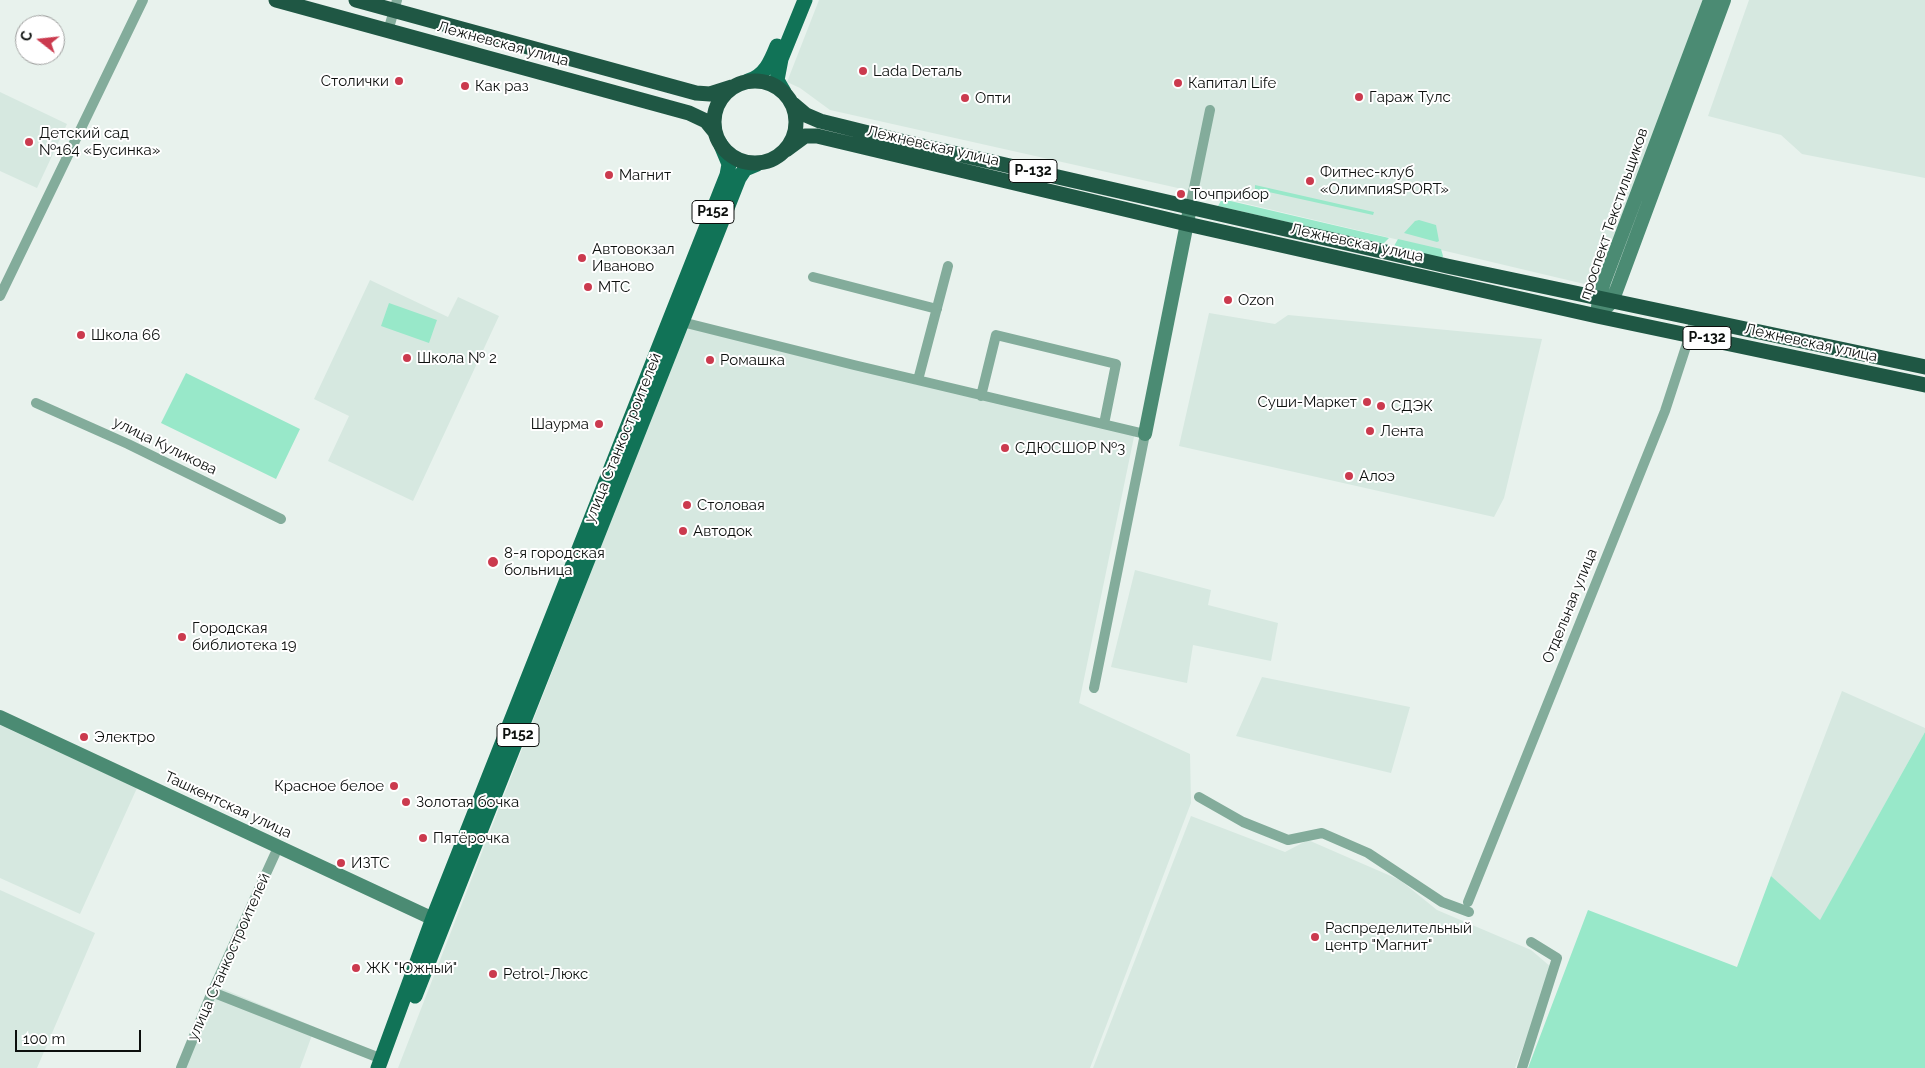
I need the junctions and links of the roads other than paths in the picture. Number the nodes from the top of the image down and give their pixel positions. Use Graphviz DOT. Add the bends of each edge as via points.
graph roads {
  1 [pos="143,0"];
  2 [pos="276,0"];
  3 [pos="356,0"];
  4 [pos="795,0"];
  5 [pos="805,0"];
  6 [pos="1710,0"];
  7 [pos="1724,0"];
  8 [pos="396,5"];
  9 [pos="388,31"];
  10 [pos="748,81"];
  11 [pos="732,87"];
  12 [pos="788,98"];
  13 [pos="1210,110"];
  14 [pos="718,138"];
  15 [pos="786,150"];
  16 [pos="757,164"];
  17 [pos="1190,207"];
  18 [pos="1187,224"];
  19 [pos="948,266"];
  20 [pos="813,277"];
  21 [pos="0,296"];
  22 [pos="1605,300"];
  23 [pos="937,309"];
  24 [pos="1597,316"];
  25 [pos="1695,319"];
  26 [pos="682,322"];
  27 [pos="1691,335"];
  28 [pos="1925,367"];
  29 [pos="918,380"];
  30 [pos="1925,384"];
  31 [pos="981,396"];
  32 [pos="36,403"];
  33 [pos="1104,424"];
  34 [pos="1145,434"];
  35 [pos="281,519"];
  36 [pos="1094,688"];
  37 [pos="0,717"];
  38 [pos="0,726"];
  39 [pos="106,771"];
  40 [pos="1199,797"];
  41 [pos="276,850"];
  42 [pos="436,925"];
  43 [pos="1531,942"];
  44 [pos="212,992"];
  45 [pos="383,1065"];
  46 [pos="181,1068"];
  47 [pos="1522,1068"];
  1 -- 21 [label="street"];
  2 -- 9 [label="highway, Лежневская улица"];
  3 -- 8 [label="highway, Лежневская улица"];
  4 -- 10 [label="main road" via="770,62 761,75"];
  5 -- 12 [label="main road" via="779,67 777,80"];
  6 -- 22 [label="main road, проспект Текстильщиков"];
  7 -- 22 [label="main road, проспект Текстильщиков"];
  8 -- 9 [label="street"];
  8 -- 11 [label="highway, Лежневская улица" via="696,93 710,94"];
  9 -- 14 [label="highway, Лежневская улица" via="689,113 706,121"];
  10 -- 11 [label="highway"];
  10 -- 12 [label="highway" via="766,82"];
  11 -- 14 [label="highway" via="722,98 714,117"];
  12 -- 15 [label="highway" via="795,112 796,128"];
  12 -- 17 [label="highway, Лежневская улица / Р-132" via="806,115 820,122"];
  13 -- 17 [label="street"];
  14 -- 16 [label="highway" via="734,157"];
  14 -- 42 [label="main road, улица Станкостроителей / Р152" via="729,164 727,176"];
  15 -- 16 [label="highway"];
  15 -- 18 [label="highway, Лежневская улица / Р-132" via="805,136 816,136"];
  16 -- 26 [label="main road, улица Станкостроителей / Р152" via="740,174"];
  17 -- 18 [label="main road"];
  17 -- 22 [label="highway, Лежневская улица / Р-132"];
  18 -- 24 [label="highway, Лежневская улица / Р-132"];
  18 -- 34 [label="main road"];
  19 -- 23 [label="street"];
  20 -- 23 [label="street"];
  22 -- 24 [label="main road, проспект Текстильщиков"];
  22 -- 25 [label="highway, Лежневская улица / Р-132"];
  23 -- 29 [label="street"];
  24 -- 27 [label="highway, Лежневская улица / Р-132"];
  25 -- 27 [label="street, Отдельная улица"];
  25 -- 28 [label="highway, Лежневская улица / Р-132"];
  26 -- 29 [label="street"];
  26 -- 42 [label="main road, улица Станкостроителей / Р152"];
  27 -- 30 [label="highway, Лежневская улица / Р-132"];
  27 -- 40 [label="street, Отдельная улица" via="1665,411 1468,907 1442,902 1368,853 1322,833 1288,840 1243,822"];
  29 -- 31 [label="street"];
  31 -- 33 [label="street"];
  31 -- 33 [label="street" via="996,335 1116,364"];
  32 -- 35 [label="street, улица Куликова"];
  33 -- 34 [label="street"];
  34 -- 36 [label="street"];
  37 -- 39 [label="main road, Ташкентская улица"];
  38 -- 39 [label="main road, Ташкентская улица"];
  39 -- 41 [label="main road, Ташкентская улица"];
  41 -- 42 [label="main road, Ташкентская улица"];
  41 -- 44 [label="street, улица Станкостроителей"];
  42 -- 45 [label="main road, улица Станкостроителей / Р152"];
  43 -- 47 [label="street" via="1557,958"];
  44 -- 45 [label="street"];
  44 -- 46 [label="street, улица Станкостроителей"];
}
